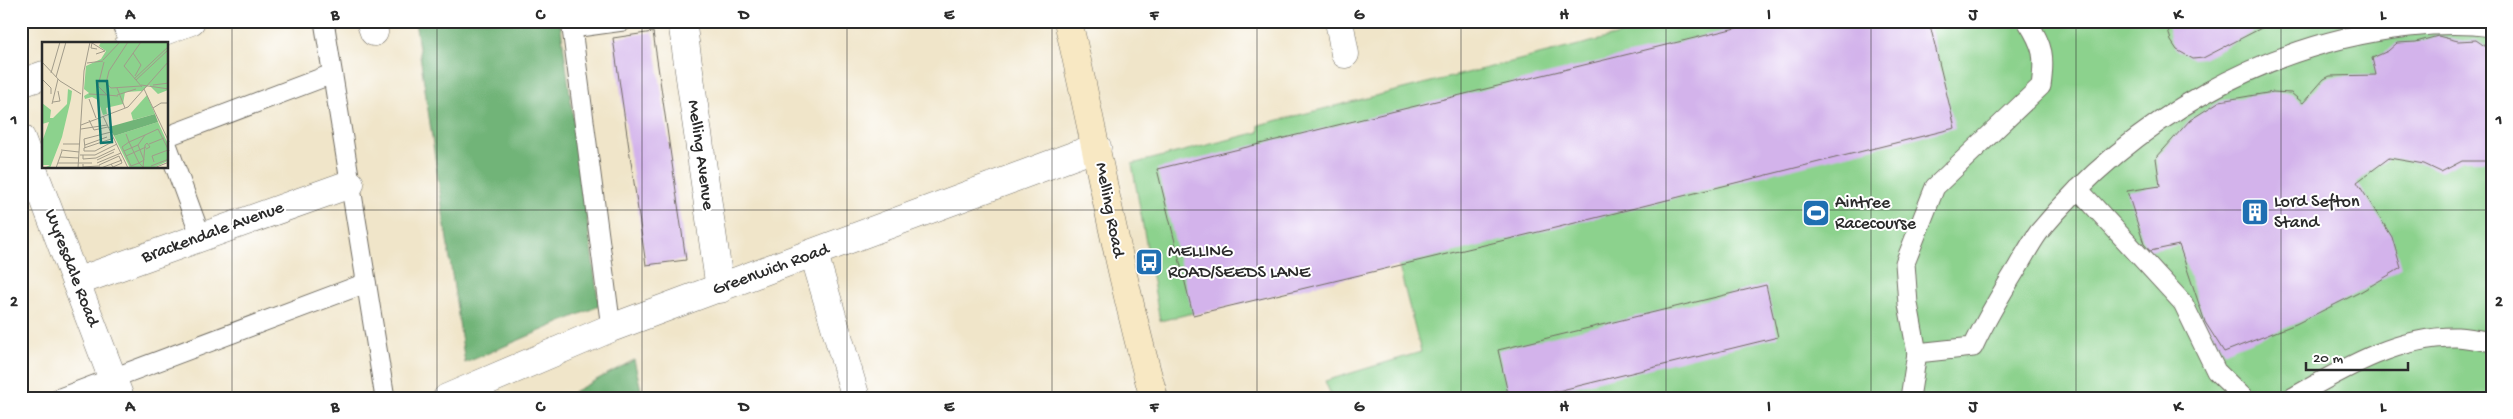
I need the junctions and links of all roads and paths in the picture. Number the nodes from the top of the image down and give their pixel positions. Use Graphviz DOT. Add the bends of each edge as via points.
graph roads {
  1 [pos="121,21"];
  2 [pos="191,21"];
  3 [pos="324,21"];
  4 [pos="623,21"];
  5 [pos="682,21"];
  6 [pos="1068,21"];
  7 [pos="1339,21"];
  8 [pos="2027,21"];
  9 [pos="571,25"];
  10 [pos="2492,27"];
  11 [pos="128,42"];
  12 [pos="134,42"];
  13 [pos="1345,54"];
  14 [pos="332,74"];
  15 [pos="42,76"];
  16 [pos="21,83"];
  17 [pos="169,136"];
  18 [pos="21,138"];
  19 [pos="1097,147"];
  20 [pos="169,150"];
  21 [pos="350,184"];
  22 [pos="2078,188"];
  23 [pos="201,237"];
  24 [pos="814,254"];
  25 [pos="76,282"];
  26 [pos="366,283"];
  27 [pos="720,289"];
  28 [pos="611,328"];
  29 [pos="2492,342"];
  30 [pos="1917,352"];
  31 [pos="117,388"];
  32 [pos="60,398"];
  33 [pos="385,398"];
  34 [pos="448,398"];
  35 [pos="856,398"];
  36 [pos="1154,398"];
  37 [pos="1910,398"];
  38 [pos="2244,398"];
  39 [pos="2292,398"];
  1 -- 11 [label="lane"];
  2 -- 12 [label="street"];
  3 -- 14 [label="lane"];
  4 -- 9 [label="lane"];
  5 -- 27 [label="street, Melling Avenue"];
  6 -- 19 [label="street, Melling Road"];
  7 -- 13 [label="street"];
  8 -- 30 [label="lane" via="2044,59 2041,86 1935,187 1905,263 1908,304"];
  9 -- 28 [label="lane"];
  10 -- 22 [label="lane" via="2436,24 2388,29 2321,44 2271,61 2235,76 2150,127"];
  14 -- 17 [label="lane"];
  14 -- 21 [label="lane"];
  15 -- 16 [label="street"];
  18 -- 25 [label="street, Wyresdale Road"];
  19 -- 24 [label="street, Greenwich Road"];
  19 -- 36 [label="street, Melling Road" via="1115,242"];
  20 -- 23 [label="lane"];
  21 -- 23 [label="street, Brackendale Avenue"];
  21 -- 26 [label="lane"];
  22 -- 30 [label="lane" via="2038,234 1973,346"];
  22 -- 38 [label="lane" via="2183,302 2216,371"];
  23 -- 25 [label="street, Brackendale Avenue"];
  24 -- 27 [label="street, Greenwich Road"];
  24 -- 35 [label="street"];
  25 -- 31 [label="street, Wyresdale Road"];
  26 -- 31 [label="lane"];
  26 -- 33 [label="lane"];
  27 -- 28 [label="street, Greenwich Road"];
  28 -- 34 [label="street, Greenwich Road"];
  29 -- 39 [label="lane" via="2458,337 2403,344 2348,366"];
  30 -- 37 [label="lane"];
  31 -- 32 [label="lane"];
}
